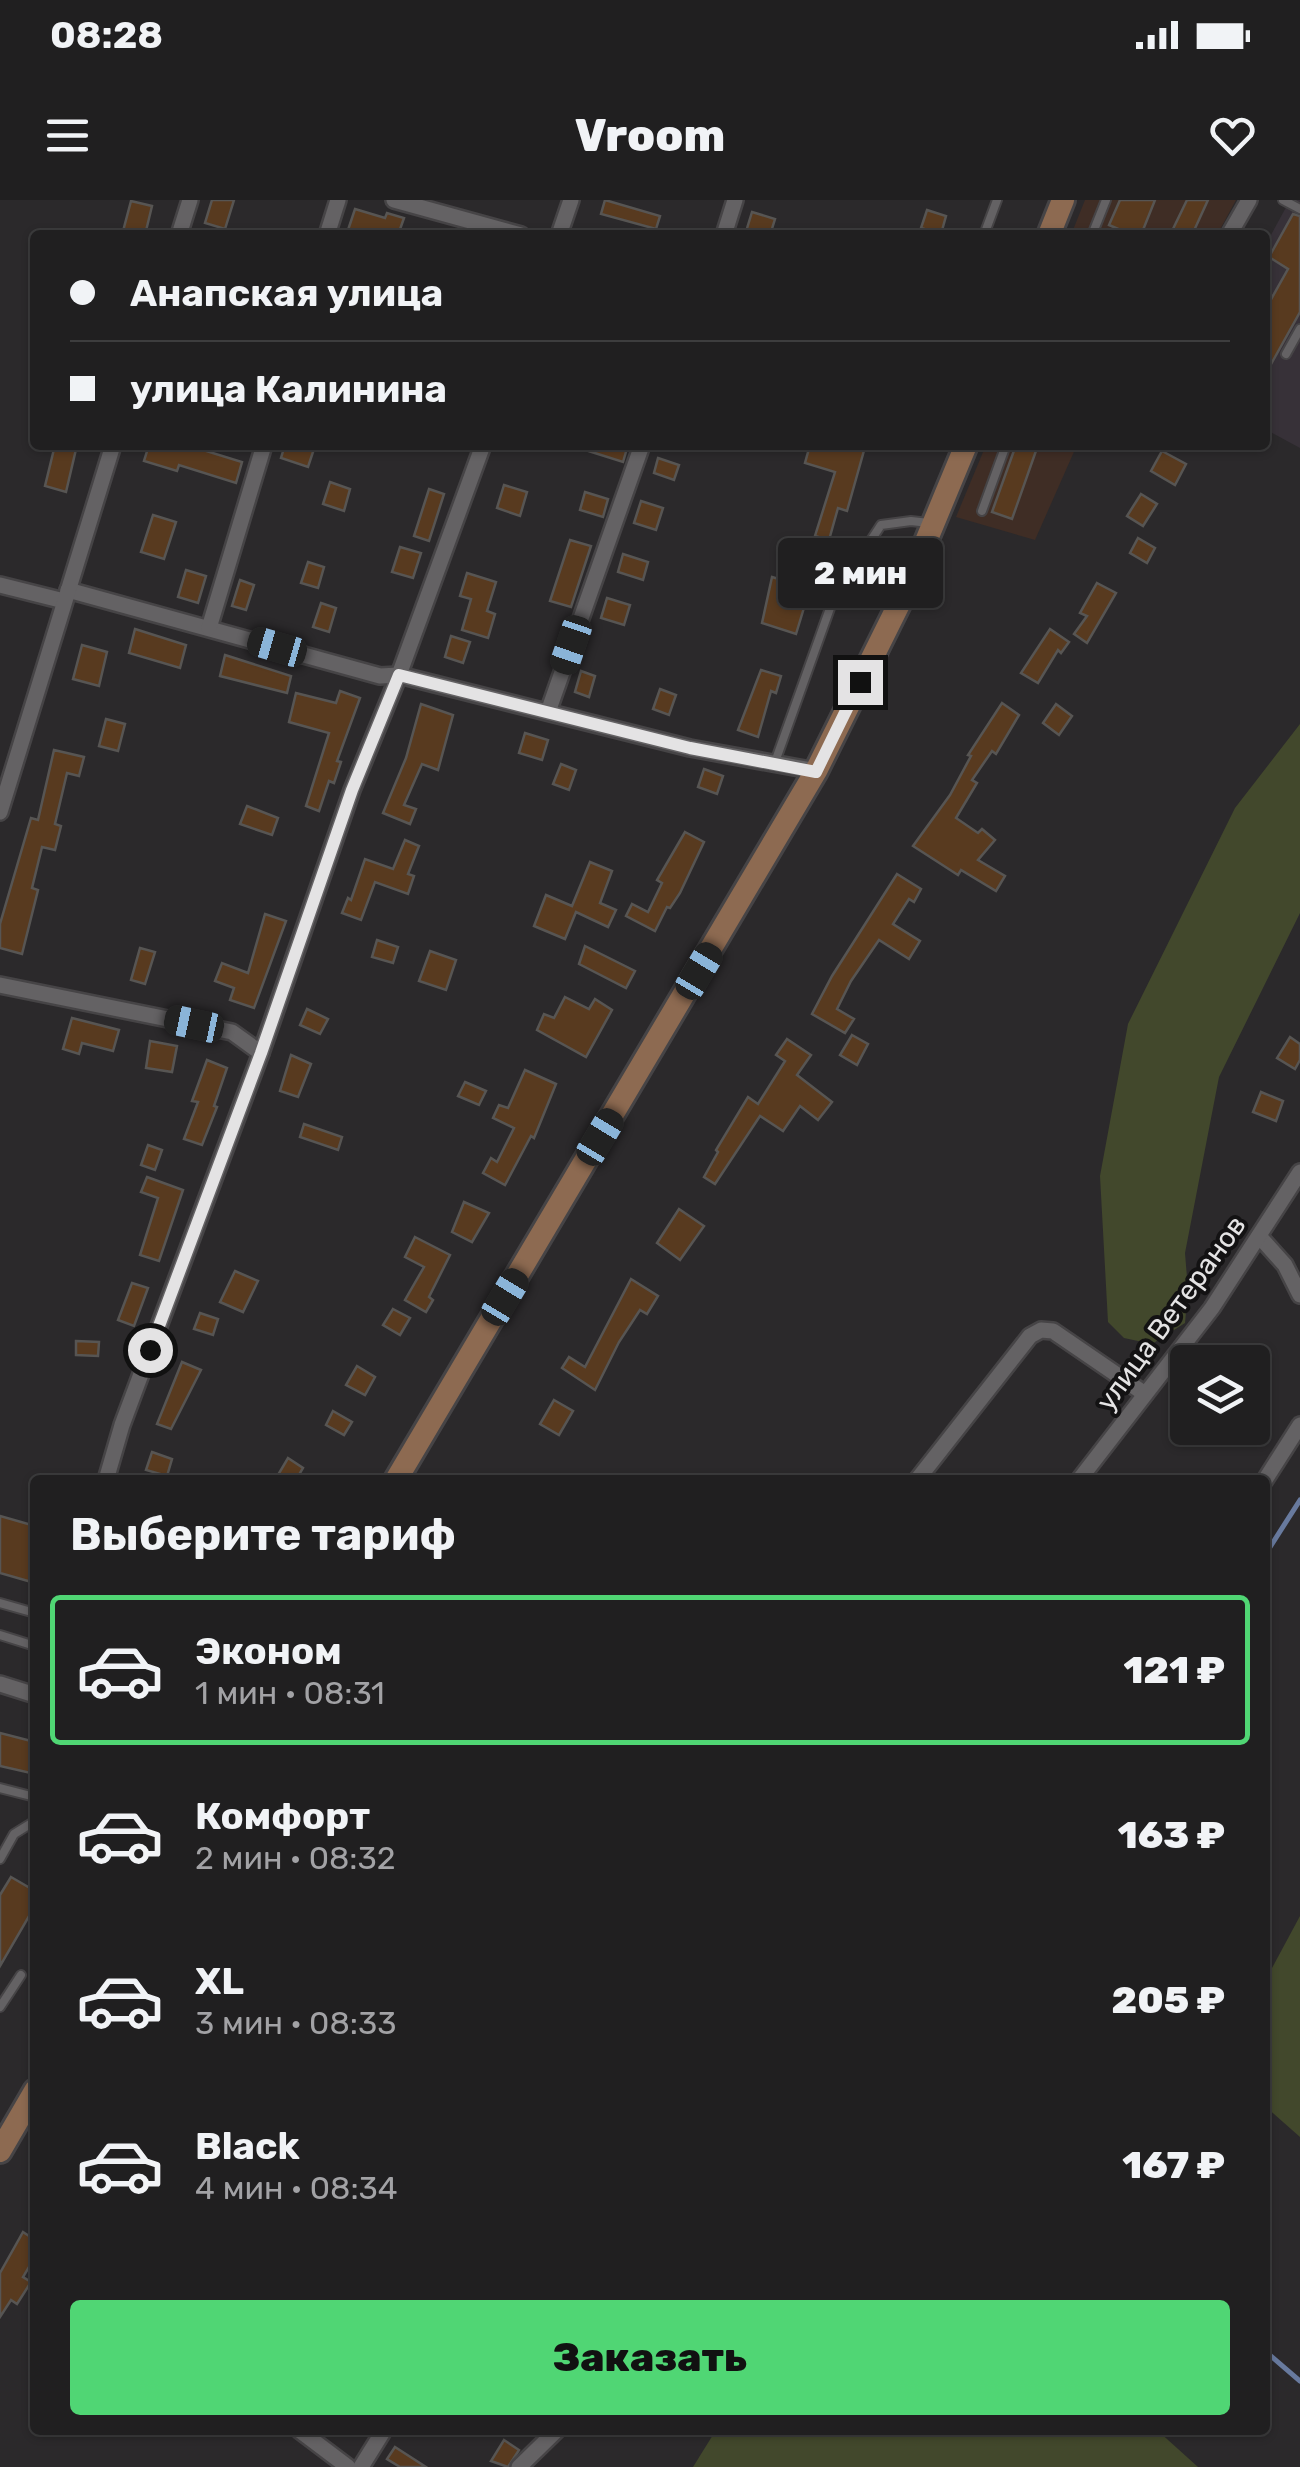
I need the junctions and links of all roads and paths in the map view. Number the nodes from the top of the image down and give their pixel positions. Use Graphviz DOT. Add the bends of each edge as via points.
graph roads {
  1 [pos="190,200"];
  2 [pos="338,200"];
  3 [pos="394,200"];
  4 [pos="571,200"];
  5 [pos="736,200"];
  6 [pos="997,200"];
  7 [pos="1063,200"];
  8 [pos="1106,200"];
  9 [pos="1249,200"];
  10 [pos="1284,200"];
  11 [pos="1300,208"];
  12 [pos="181,230"];
  13 [pos="329,230"];
  14 [pos="503,230"];
  15 [pos="562,230"];
  16 [pos="726,230"];
  17 [pos="986,230"];
  18 [pos="1051,230"];
  19 [pos="1094,230"];
  20 [pos="1232,230"];
  21 [pos="1300,328"];
  22 [pos="1286,354"];
  23 [pos="111,450"];
  24 [pos="262,450"];
  25 [pos="481,450"];
  26 [pos="640,450"];
  27 [pos="964,450"];
  28 [pos="1004,450"];
  29 [pos="982,511"];
  30 [pos="934,523"];
  31 [pos="0,585"];
  32 [pos="66,595"];
  33 [pos="208,628"];
  34 [pos="399,675"];
  35 [pos="548,712"];
  36 [pos="775,762"];
  37 [pos="816,772"];
  38 [pos="0,812"];
  39 [pos="0,985"];
  40 [pos="261,1053"];
  41 [pos="1300,1172"];
  42 [pos="1259,1236"];
  43 [pos="1300,1295"];
  44 [pos="1146,1394"];
  45 [pos="1300,1425"];
  46 [pos="107,1475"];
  47 [pos="399,1475"];
  48 [pos="921,1475"];
  49 [pos="1082,1475"];
  50 [pos="1268,1475"];
  51 [pos="0,1603"];
  52 [pos="30,1612"];
  53 [pos="0,1635"];
  54 [pos="30,1644"];
  55 [pos="0,1684"];
  56 [pos="30,1693"];
  57 [pos="0,1788"];
  58 [pos="30,1795"];
  59 [pos="30,1824"];
  60 [pos="0,1860"];
  61 [pos="21,1974"];
  62 [pos="0,2007"];
  63 [pos="30,2100"];
  64 [pos="0,2151"];
  65 [pos="306,2435"];
  66 [pos="381,2435"];
  67 [pos="552,2435"];
  68 [pos="348,2467"];
  69 [pos="361,2467"];
  70 [pos="520,2467"];
  1 -- 12 [label="street"];
  2 -- 13 [label="street"];
  3 -- 14 [label="street"];
  4 -- 15 [label="street"];
  5 -- 16 [label="street"];
  6 -- 17 [label="lane"];
  7 -- 18 [label="main road"];
  8 -- 19 [label="lane"];
  9 -- 20 [label="street"];
  10 -- 11 [label="lane"];
  21 -- 22 [label="lane"];
  23 -- 32 [label="street"];
  24 -- 33 [label="street"];
  25 -- 34 [label="street"];
  26 -- 35 [label="street"];
  27 -- 30 [label="main road"];
  28 -- 29 [label="lane"];
  30 -- 36 [label="lane" via="882,524 834,596"];
  30 -- 37 [label="main road"];
  31 -- 32 [label="street"];
  32 -- 33 [label="street"];
  32 -- 38 [label="street"];
  33 -- 34 [label="street" via="380,676"];
  34 -- 35 [label="street"];
  34 -- 40 [label="street"];
  35 -- 36 [label="street"];
  36 -- 37 [label="street"];
  37 -- 47 [label="main road"];
  39 -- 40 [label="street" via="232,1032"];
  40 -- 46 [label="street"];
  41 -- 42 [label="street, улица Ветеранов"];
  42 -- 43 [label="street"];
  42 -- 44 [label="street, улица Ветеранов"];
  44 -- 48 [label="street" via="1054,1331 1041,1330"];
  44 -- 49 [label="street, улица Ветеранов"];
  45 -- 50 [label="street"];
  51 -- 52 [label="lane"];
  53 -- 54 [label="lane"];
  55 -- 56 [label="street"];
  57 -- 58 [label="lane"];
  59 -- 60 [label="lane" via="14,1834"];
  61 -- 62 [label="lane"];
  63 -- 64 [label="main road"];
  65 -- 68 [label="street"];
  66 -- 69 [label="street"];
  67 -- 70 [label="street"];
}
